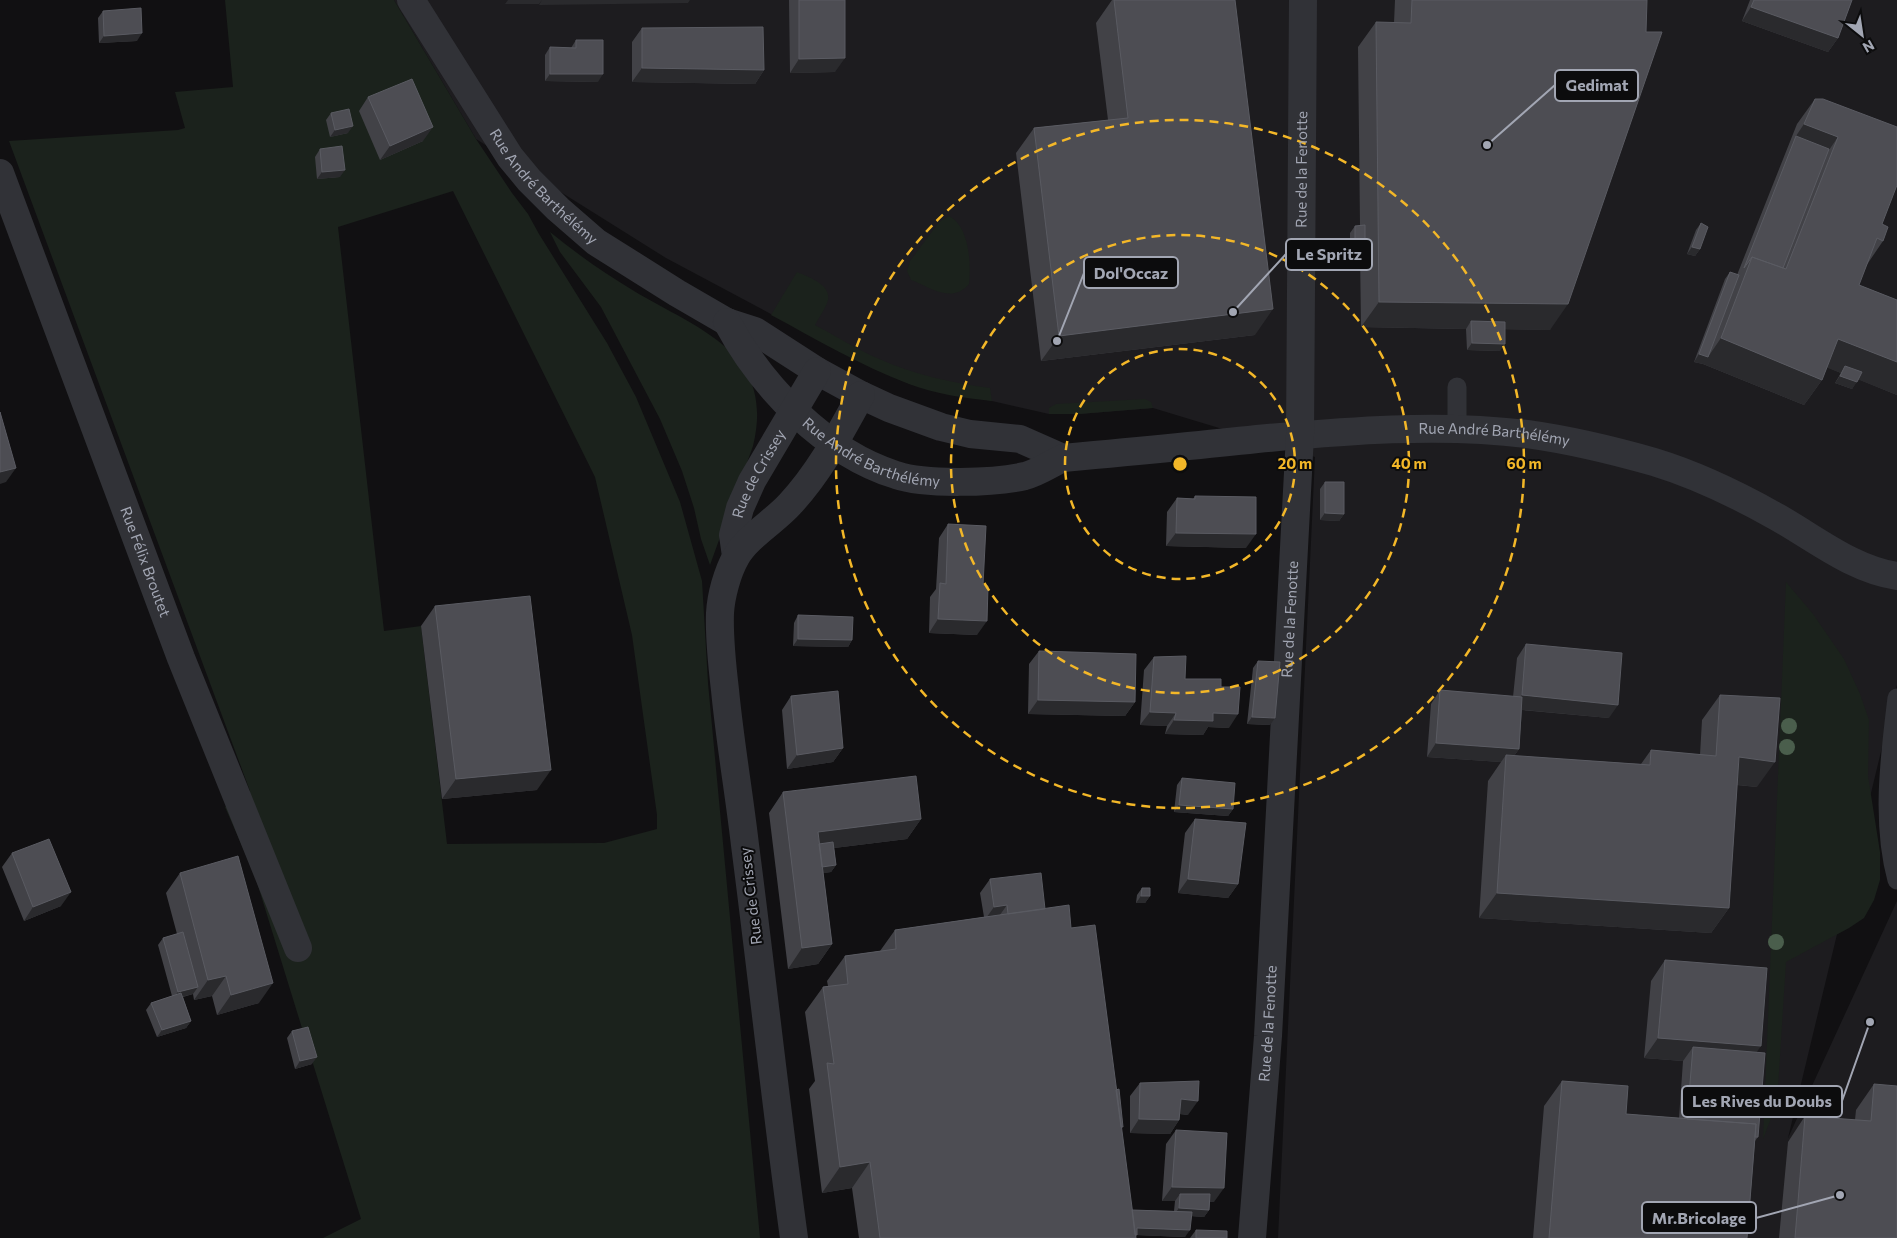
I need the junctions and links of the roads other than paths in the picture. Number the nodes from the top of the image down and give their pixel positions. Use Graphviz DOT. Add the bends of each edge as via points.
graph roads {
  1 [pos="411,0"];
  2 [pos="1303,0"];
  3 [pos="0,173"];
  4 [pos="727,322"];
  5 [pos="816,371"];
  6 [pos="1456,387"];
  7 [pos="861,395"];
  8 [pos="794,412"];
  9 [pos="1457,429"];
  10 [pos="1300,435"];
  11 [pos="835,444"];
  12 [pos="1063,458"];
  13 [pos="736,556"];
  14 [pos="1897,576"];
  15 [pos="1897,698"];
  16 [pos="1897,880"];
  17 [pos="298,948"];
  18 [pos="794,1238"];
  19 [pos="1252,1238"];
  1 -- 4 [label="street, Rue André Barthélémy" via="492,131 529,180 596,242"];
  2 -- 10 [label="street, Rue de la Fenotte"];
  3 -- 17 [label="street, Rue Félix Broutet" via="181,658"];
  4 -- 5 [label="street, Rue André Barthélémy" via="755,331"];
  4 -- 8 [label="street, Rue André Barthélémy" via="740,346"];
  5 -- 7 [label="street, Rue André Barthélémy"];
  5 -- 8 [label="street, Rue de Crissey"];
  6 -- 9 [label="lane"];
  7 -- 11 [label="street, Rue de Crissey"];
  7 -- 12 [label="street, Rue André Barthélémy" via="941,427 970,434 1020,439"];
  8 -- 11 [label="street, Rue André Barthélémy"];
  8 -- 13 [label="street, Rue de Crissey" via="752,481 740,508 733,535"];
  9 -- 10 [label="street, Rue André Barthélémy"];
  9 -- 14 [label="street, Rue André Barthélémy" via="1526,434 1592,445 1656,463 1714,484 1869,570"];
  10 -- 12 [label="street, Rue André Barthélémy"];
  10 -- 19 [label="street, Rue de la Fenotte" via="1268,1036"];
  11 -- 12 [label="street, Rue André Barthélémy" via="871,466 897,476 952,481 1026,476"];
  11 -- 13 [label="street, Rue de Crissey" via="790,505"];
  13 -- 18 [label="street, Rue de Crissey" via="722,600 720,642"];
  15 -- 16 [label="lane" via="1888,770 1891,847"];
}
